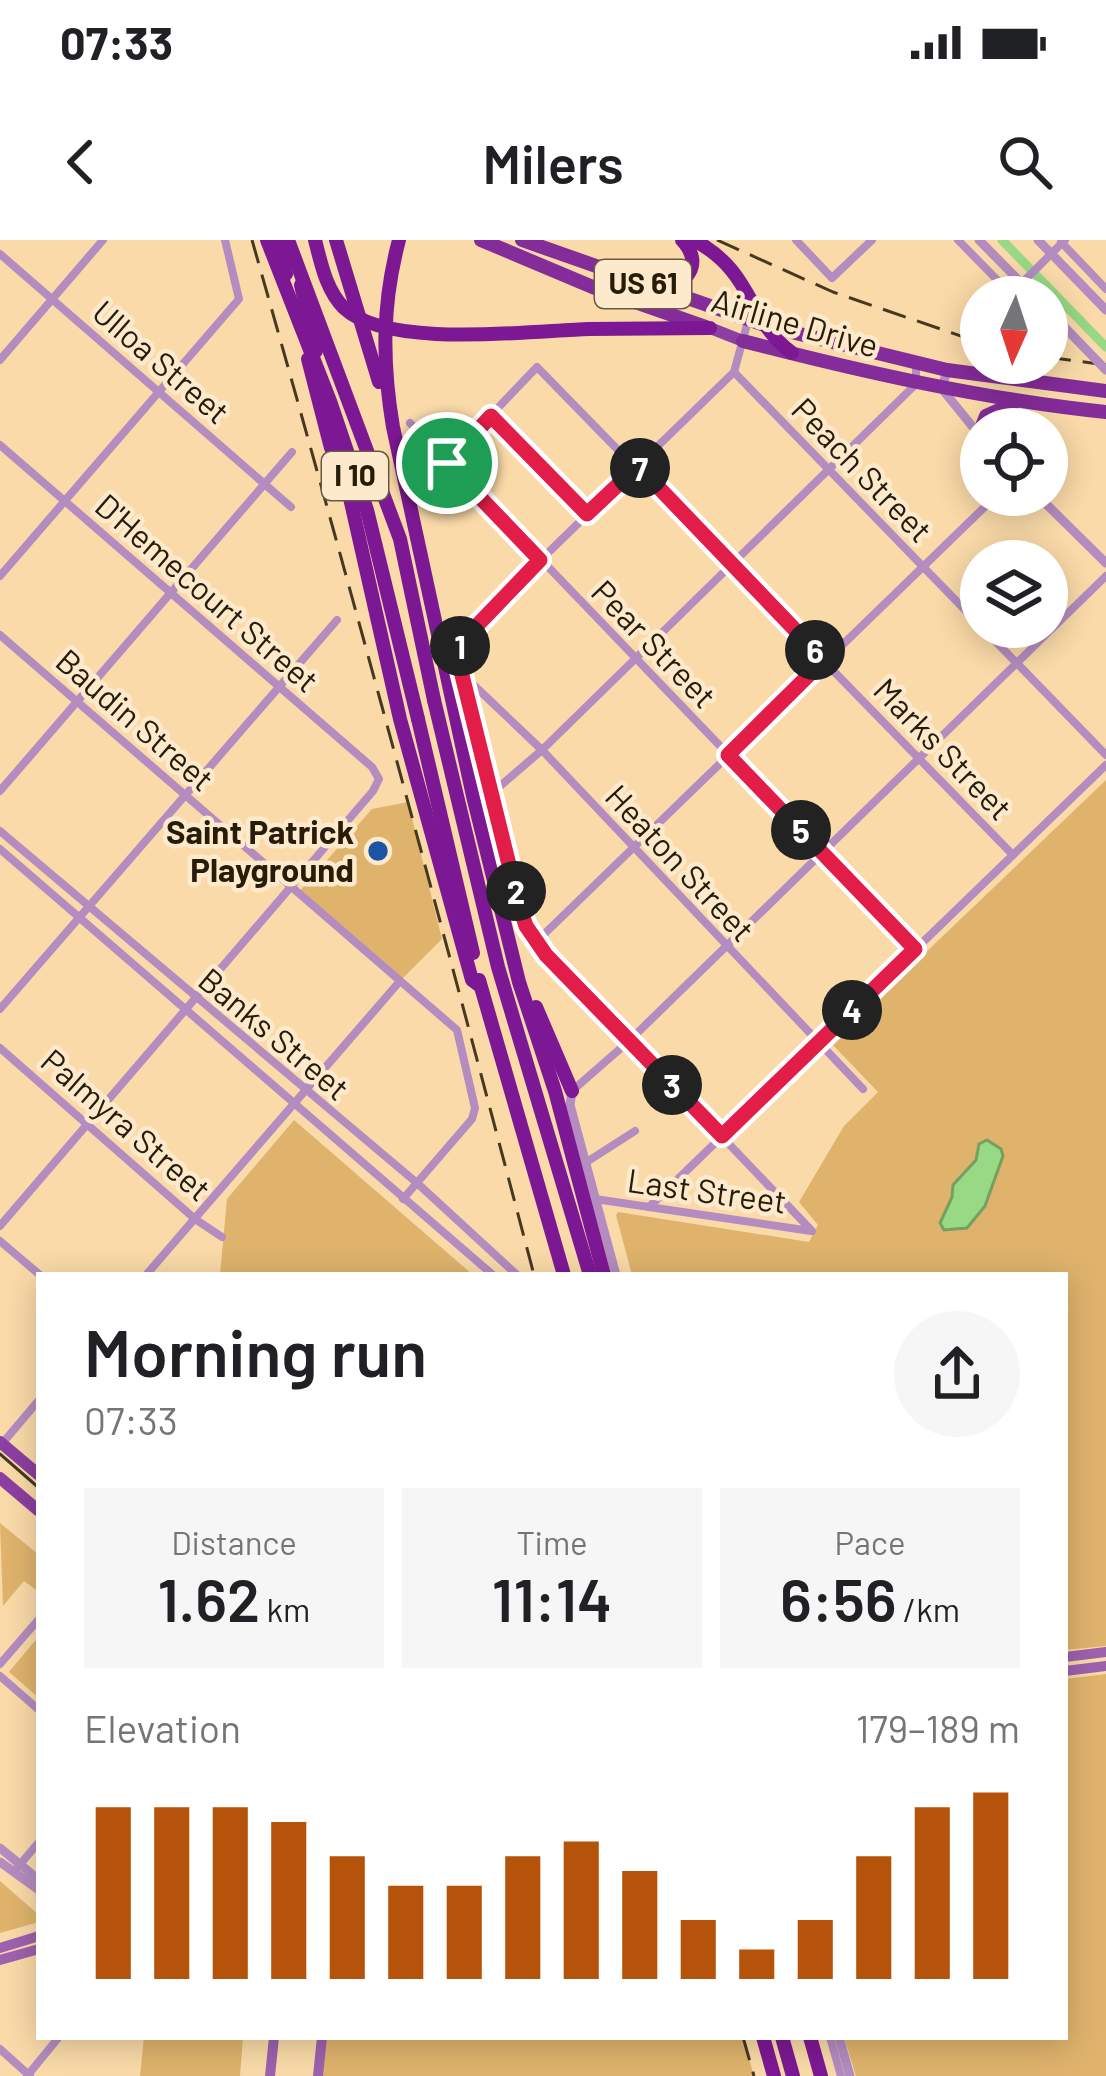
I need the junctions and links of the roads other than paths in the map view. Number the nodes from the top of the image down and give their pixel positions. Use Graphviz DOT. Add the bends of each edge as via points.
graph roads {
  1 [pos="103,240"];
  2 [pos="225,240"];
  3 [pos="267,240"];
  4 [pos="277,240"];
  5 [pos="290,240"];
  6 [pos="315,240"];
  7 [pos="336,240"];
  8 [pos="399,240"];
  9 [pos="481,240"];
  10 [pos="522,240"];
  11 [pos="682,240"];
  12 [pos="694,240"];
  13 [pos="796,240"];
  14 [pos="872,240"];
  15 [pos="958,240"];
  16 [pos="979,240"];
  17 [pos="1038,240"];
  18 [pos="1062,241"];
  19 [pos="0,254"];
  20 [pos="536,254"];
  21 [pos="1014,276"];
  22 [pos="1106,289"];
  23 [pos="668,292"];
  24 [pos="51,299"];
  25 [pos="1106,310"];
  26 [pos="748,320"];
  27 [pos="767,326"];
  28 [pos="710,328"];
  29 [pos="1068,331"];
  30 [pos="743,341"];
  31 [pos="791,353"];
  32 [pos="0,360"];
  33 [pos="916,362"];
  34 [pos="947,370"];
  35 [pos="1106,370"];
  36 [pos="734,372"];
  37 [pos="916,384"];
  38 [pos="943,389"];
  39 [pos="1106,391"];
  40 [pos="158,392"];
  41 [pos="1016,403"];
  42 [pos="1004,408"];
  43 [pos="960,410"];
  44 [pos="1106,412"];
  45 [pos="491,416"];
  46 [pos="410,423"];
  47 [pos="393,427"];
  48 [pos="0,445"];
  49 [pos="292,452"];
  50 [pos="447,463"];
  51 [pos="638,466"];
  52 [pos="828,469"];
  53 [pos="265,484"];
  54 [pos="422,488"];
  55 [pos="65,501"];
  56 [pos="291,508"];
  57 [pos="587,514"];
  58 [pos="975,516"];
  59 [pos="1058,516"];
  60 [pos="540,560"];
  61 [pos="1106,563"];
  62 [pos="733,565"];
  63 [pos="921,566"];
  64 [pos="0,576"];
  65 [pos="1106,576"];
  66 [pos="172,592"];
  67 [pos="376,615"];
  68 [pos="337,620"];
  69 [pos="0,635"];
  70 [pos="635,658"];
  71 [pos="824,660"];
  72 [pos="1016,664"];
  73 [pos="459,671"];
  74 [pos="276,686"];
  75 [pos="78,701"];
  76 [pos="542,750"];
  77 [pos="728,755"];
  78 [pos="1106,755"];
  79 [pos="918,758"];
  80 [pos="1106,765"];
  81 [pos="0,791"];
  82 [pos="184,793"];
  83 [pos="491,793"];
  84 [pos="0,831"];
  85 [pos="631,848"];
  86 [pos="0,849"];
  87 [pos="822,852"];
  88 [pos="1013,855"];
  89 [pos="292,887"];
  90 [pos="496,889"];
  91 [pos="89,906"];
  92 [pos="79,918"];
  93 [pos="536,942"];
  94 [pos="724,946"];
  95 [pos="915,949"];
  96 [pos="400,981"];
  97 [pos="480,986"];
  98 [pos="196,1000"];
  99 [pos="0,1010"];
  100 [pos="187,1011"];
  101 [pos="629,1041"];
  102 [pos="818,1042"];
  103 [pos="0,1048"];
  104 [pos="863,1089"];
  105 [pos="572,1091"];
  106 [pos="305,1092"];
  107 [pos="295,1105"];
  108 [pos="88,1126"];
  109 [pos="635,1131"];
  110 [pos="722,1136"];
  111 [pos="585,1163"];
  112 [pos="417,1184"];
  113 [pos="404,1199"];
  114 [pos="595,1199"];
  115 [pos="650,1207"];
  116 [pos="195,1219"];
  117 [pos="0,1226"];
  118 [pos="464,1226"];
  119 [pos="222,1237"];
  120 [pos="0,1240"];
  121 [pos="452,1240"];
  122 [pos="37,1272"];
  123 [pos="149,1272"];
  124 [pos="489,1272"];
  125 [pos="514,1272"];
  126 [pos="564,1272"];
  127 [pos="589,1272"];
  128 [pos="603,1272"];
  129 [pos="615,1272"];
  130 [pos="36,1403"];
  131 [pos="1,1444"];
  132 [pos="36,1473"];
  133 [pos="0,1478"];
  134 [pos="36,1508"];
  135 [pos="36,1622"];
  136 [pos="1106,1652"];
  137 [pos="1068,1657"];
  138 [pos="0,1664"];
  139 [pos="1106,1666"];
  140 [pos="1068,1671"];
  141 [pos="0,1676"];
  142 [pos="36,1707"];
  143 [pos="36,1846"];
  144 [pos="0,1847"];
  145 [pos="0,1862"];
  146 [pos="16,1869"];
  147 [pos="36,1885"];
  148 [pos="36,1937"];
  149 [pos="0,1948"];
  150 [pos="36,1949"];
  151 [pos="0,1960"];
  152 [pos="57,2040"];
  153 [pos="274,2040"];
  154 [pos="322,2040"];
  155 [pos="764,2040"];
  156 [pos="783,2040"];
  157 [pos="811,2040"];
  158 [pos="835,2040"];
  159 [pos="835,2040"];
  160 [pos="0,2049"];
  161 [pos="791,2071"];
  162 [pos="29,2075"];
  163 [pos="270,2076"];
  164 [pos="318,2076"];
  165 [pos="774,2076"];
  166 [pos="821,2076"];
  167 [pos="841,2076"];
  168 [pos="850,2076"];
  1 -- 24 [label="street"];
  2 -- 40 [label="street" via="239,294"];
  3 -- 97 [label="highway, I 10, bridge" via="367,510"];
  4 -- 67 [label="highway, bridge"];
  5 -- 67 [label="highway, bridge"];
  5 -- 127 [label="highway, I 10, bridge" via="400,539 498,967"];
  6 -- 28 [label="highway, bridge" via="344,307 387,331"];
  7 -- 47 [label="highway"];
  8 -- 47 [label="highway" via="385,317"];
  9 -- 20 [label="highway, Airline Drive / US 61"];
  10 -- 20 [label="highway, Airline Drive / US 61"];
  11 -- 23 [label="highway" via="694,267"];
  12 -- 27 [label="highway" via="730,264"];
  13 -- 14 [label="street" via="832,278"];
  15 -- 18 [label="street" via="1010,294"];
  16 -- 21 [label="street, bridge"];
  17 -- 25 [label="street, bridge"];
  18 -- 22 [label="street"];
  19 -- 24 [label="street, Ulloa Street"];
  20 -- 23 [label="highway, Airline Drive / US 61"];
  20 -- 28 [label="highway, Airline Drive / US 61" via="595,289"];
  23 -- 26 [label="highway, Airline Drive / US 61"];
  24 -- 32 [label="street"];
  24 -- 40 [label="street, Ulloa Street"];
  26 -- 27 [label="highway, Airline Drive / US 61"];
  26 -- 30 [label="street"];
  27 -- 31 [label="highway"];
  27 -- 33 [label="highway, Airline Drive / US 61"];
  28 -- 30 [label="main road, Airline Drive / US 61"];
  29 -- 35 [label="street, bridge"];
  30 -- 31 [label="highway, Airline Drive / US 61"];
  30 -- 36 [label="street"];
  31 -- 37 [label="highway, Airline Drive / US 61"];
  33 -- 34 [label="highway, Airline Drive / US 61"];
  33 -- 37 [label="street"];
  34 -- 38 [label="street"];
  34 -- 39 [label="highway, Airline Drive / US 61"];
  36 -- 51 [label="street"];
  36 -- 52 [label="street, Peach Street"];
  37 -- 38 [label="highway, Airline Drive / US 61"];
  37 -- 52 [label="street"];
  38 -- 41 [label="highway, Airline Drive / US 61"];
  38 -- 43 [label="street"];
  40 -- 53 [label="street, Ulloa Street"];
  40 -- 55 [label="street"];
  41 -- 42 [label="highway"];
  41 -- 44 [label="highway, Airline Drive / US 61"];
  45 -- 50 [label="street"];
  45 -- 51 [label="street, Marks Street" via="538,367"];
  45 -- 57 [label="street"];
  46 -- 50 [label="street, Pear Street"];
  47 -- 90 [label="highway"];
  48 -- 55 [label="street, D'Hemecourt Street"];
  49 -- 53 [label="street"];
  50 -- 54 [label="street"];
  50 -- 60 [label="street, Pear Street"];
  51 -- 57 [label="street"];
  51 -- 62 [label="street, Marks Street"];
  52 -- 62 [label="street"];
  52 -- 63 [label="street, Peach Street"];
  53 -- 56 [label="street, Ulloa Street"];
  53 -- 66 [label="street"];
  55 -- 64 [label="street"];
  55 -- 66 [label="street, D'Hemecourt Street"];
  57 -- 60 [label="street"];
  58 -- 63 [label="street"];
  59 -- 61 [label="street"];
  60 -- 70 [label="street, Pear Street"];
  60 -- 73 [label="street" via="461,643"];
  62 -- 70 [label="street"];
  62 -- 71 [label="street, Marks Street"];
  63 -- 71 [label="street"];
  63 -- 72 [label="street, Peach Street"];
  65 -- 72 [label="street"];
  66 -- 74 [label="street, D'Hemecourt Street"];
  66 -- 75 [label="street"];
  67 -- 97 [label="highway" via="455,922"];
  68 -- 74 [label="street"];
  69 -- 75 [label="street, Baudin Street"];
  70 -- 76 [label="street"];
  70 -- 77 [label="street, Pear Street"];
  71 -- 77 [label="street"];
  71 -- 79 [label="street, Marks Street"];
  72 -- 78 [label="street, Peach Street"];
  72 -- 79 [label="street"];
  73 -- 76 [label="street, Heaton Street"];
  73 -- 83 [label="street"];
  74 -- 82 [label="street"];
  74 -- 89 [label="street, D'Hemecourt Street" via="380,779"];
  75 -- 81 [label="street"];
  75 -- 82 [label="street, Baudin Street"];
  76 -- 83 [label="street"];
  76 -- 85 [label="street, Heaton Street"];
  77 -- 85 [label="street"];
  77 -- 87 [label="street, Pear Street"];
  79 -- 87 [label="street"];
  79 -- 88 [label="street, Marks Street"];
  80 -- 88 [label="street"];
  82 -- 89 [label="street, Baudin Street"];
  82 -- 91 [label="street"];
  83 -- 93 [label="street"];
  84 -- 91 [label="street, Banks Street"];
  85 -- 93 [label="street"];
  85 -- 94 [label="street, Heaton Street"];
  86 -- 92 [label="street, Banks Street"];
  87 -- 94 [label="street"];
  87 -- 95 [label="street, Pear Street"];
  88 -- 95 [label="street"];
  89 -- 96 [label="street, Baudin Street"];
  89 -- 98 [label="street"];
  90 -- 105 [label="highway"];
  90 -- 128 [label="highway"];
  91 -- 92 [label="street"];
  91 -- 98 [label="street, Banks Street"];
  92 -- 99 [label="street"];
  92 -- 100 [label="street, Banks Street"];
  93 -- 101 [label="street"];
  94 -- 101 [label="street"];
  94 -- 102 [label="street, Heaton Street"];
  95 -- 102 [label="street"];
  96 -- 106 [label="street"];
  96 -- 112 [label="street, Baudin Street" via="457,1030 475,1108"];
  97 -- 126 [label="highway, I 10"];
  98 -- 100 [label="street"];
  98 -- 106 [label="street, Banks Street"];
  100 -- 107 [label="street, Banks Street"];
  100 -- 108 [label="street"];
  101 -- 105 [label="street"];
  101 -- 110 [label="street"];
  102 -- 104 [label="street, Heaton Street"];
  102 -- 110 [label="street"];
  103 -- 108 [label="street, Palmyra Street"];
  105 -- 111 [label="street"];
  106 -- 107 [label="street"];
  106 -- 112 [label="street, Banks Street"];
  107 -- 113 [label="street, Banks Street"];
  107 -- 116 [label="street"];
  108 -- 116 [label="street, Palmyra Street"];
  108 -- 117 [label="street"];
  109 -- 111 [label="street"];
  110 -- 115 [label="street"];
  110 -- 115 [label="street, Last Street" via="812,1231"];
  111 -- 114 [label="street"];
  112 -- 113 [label="street"];
  112 -- 118 [label="street, Banks Street"];
  113 -- 121 [label="street, Banks Street"];
  114 -- 115 [label="street, Last Street"];
  114 -- 129 [label="street"];
  116 -- 119 [label="street, Palmyra Street"];
  116 -- 123 [label="street"];
  118 -- 121 [label="street"];
  118 -- 125 [label="street, Banks Street"];
  120 -- 122 [label="street"];
  121 -- 124 [label="street, Banks Street"];
  130 -- 131 [label="street"];
  131 -- 132 [label="main road"];
  133 -- 134 [label="main road"];
  135 -- 138 [label="street"];
  136 -- 137 [label="main road"];
  139 -- 140 [label="main road"];
  141 -- 142 [label="street"];
  143 -- 146 [label="street"];
  144 -- 146 [label="street"];
  145 -- 146 [label="street"];
  146 -- 147 [label="street"];
  148 -- 149 [label="main road"];
  150 -- 151 [label="main road"];
  152 -- 162 [label="street"];
  153 -- 163 [label="main road"];
  154 -- 164 [label="main road"];
  155 -- 165 [label="highway"];
  156 -- 161 [label="highway"];
  157 -- 166 [label="highway"];
  158 -- 167 [label="street"];
  159 -- 168 [label="street"];
  160 -- 162 [label="street"];
}
